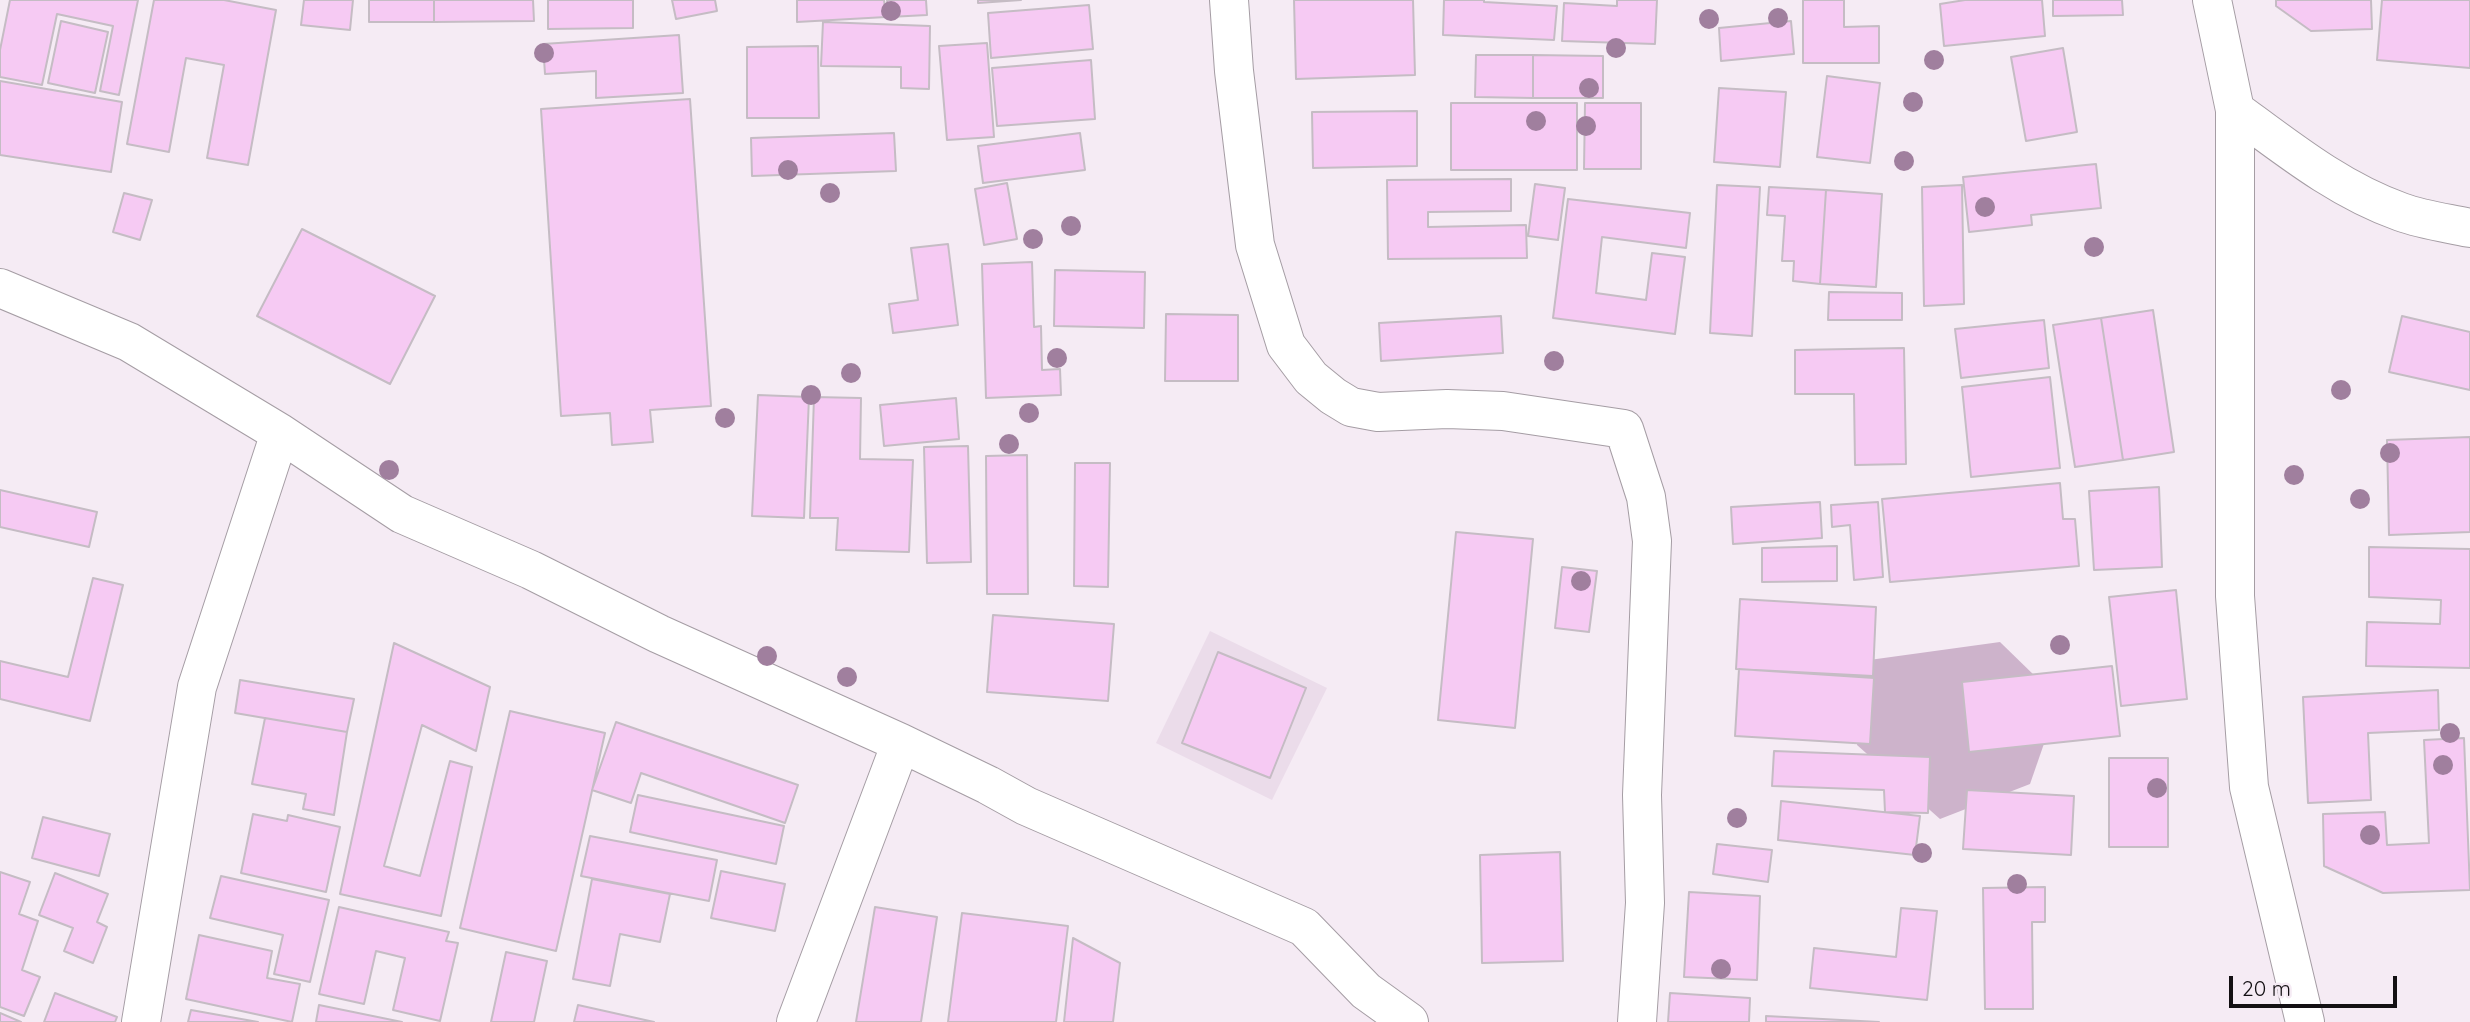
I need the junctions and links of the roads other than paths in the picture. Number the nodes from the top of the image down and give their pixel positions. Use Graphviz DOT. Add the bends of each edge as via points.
graph roads {
  1 [pos="1229,0"];
  2 [pos="2212,0"];
  3 [pos="2235,110"];
  4 [pos="2470,228"];
  5 [pos="0,288"];
  6 [pos="280,432"];
  7 [pos="901,743"];
  8 [pos="141,1022"];
  9 [pos="796,1022"];
  10 [pos="1409,1022"];
  11 [pos="1637,1022"];
  12 [pos="2305,1022"];
  1 -- 11 [label="street" via="1255,245 1286,345 1311,378 1351,407 1378,412 1503,411 1624,429 1646,496 1652,541 1642,795 1645,903"];
  2 -- 3 [label="street"];
  3 -- 4 [label="street" via="2351,191 2403,213"];
  3 -- 12 [label="street" via="2235,596 2249,786"];
  5 -- 6 [label="street" via="129,342"];
  6 -- 7 [label="street" via="402,514 531,569 659,634"];
  6 -- 8 [label="street" via="197,687"];
  7 -- 9 [label="street"];
  7 -- 10 [label="street" via="1026,806 1304,926 1366,991"];
}
